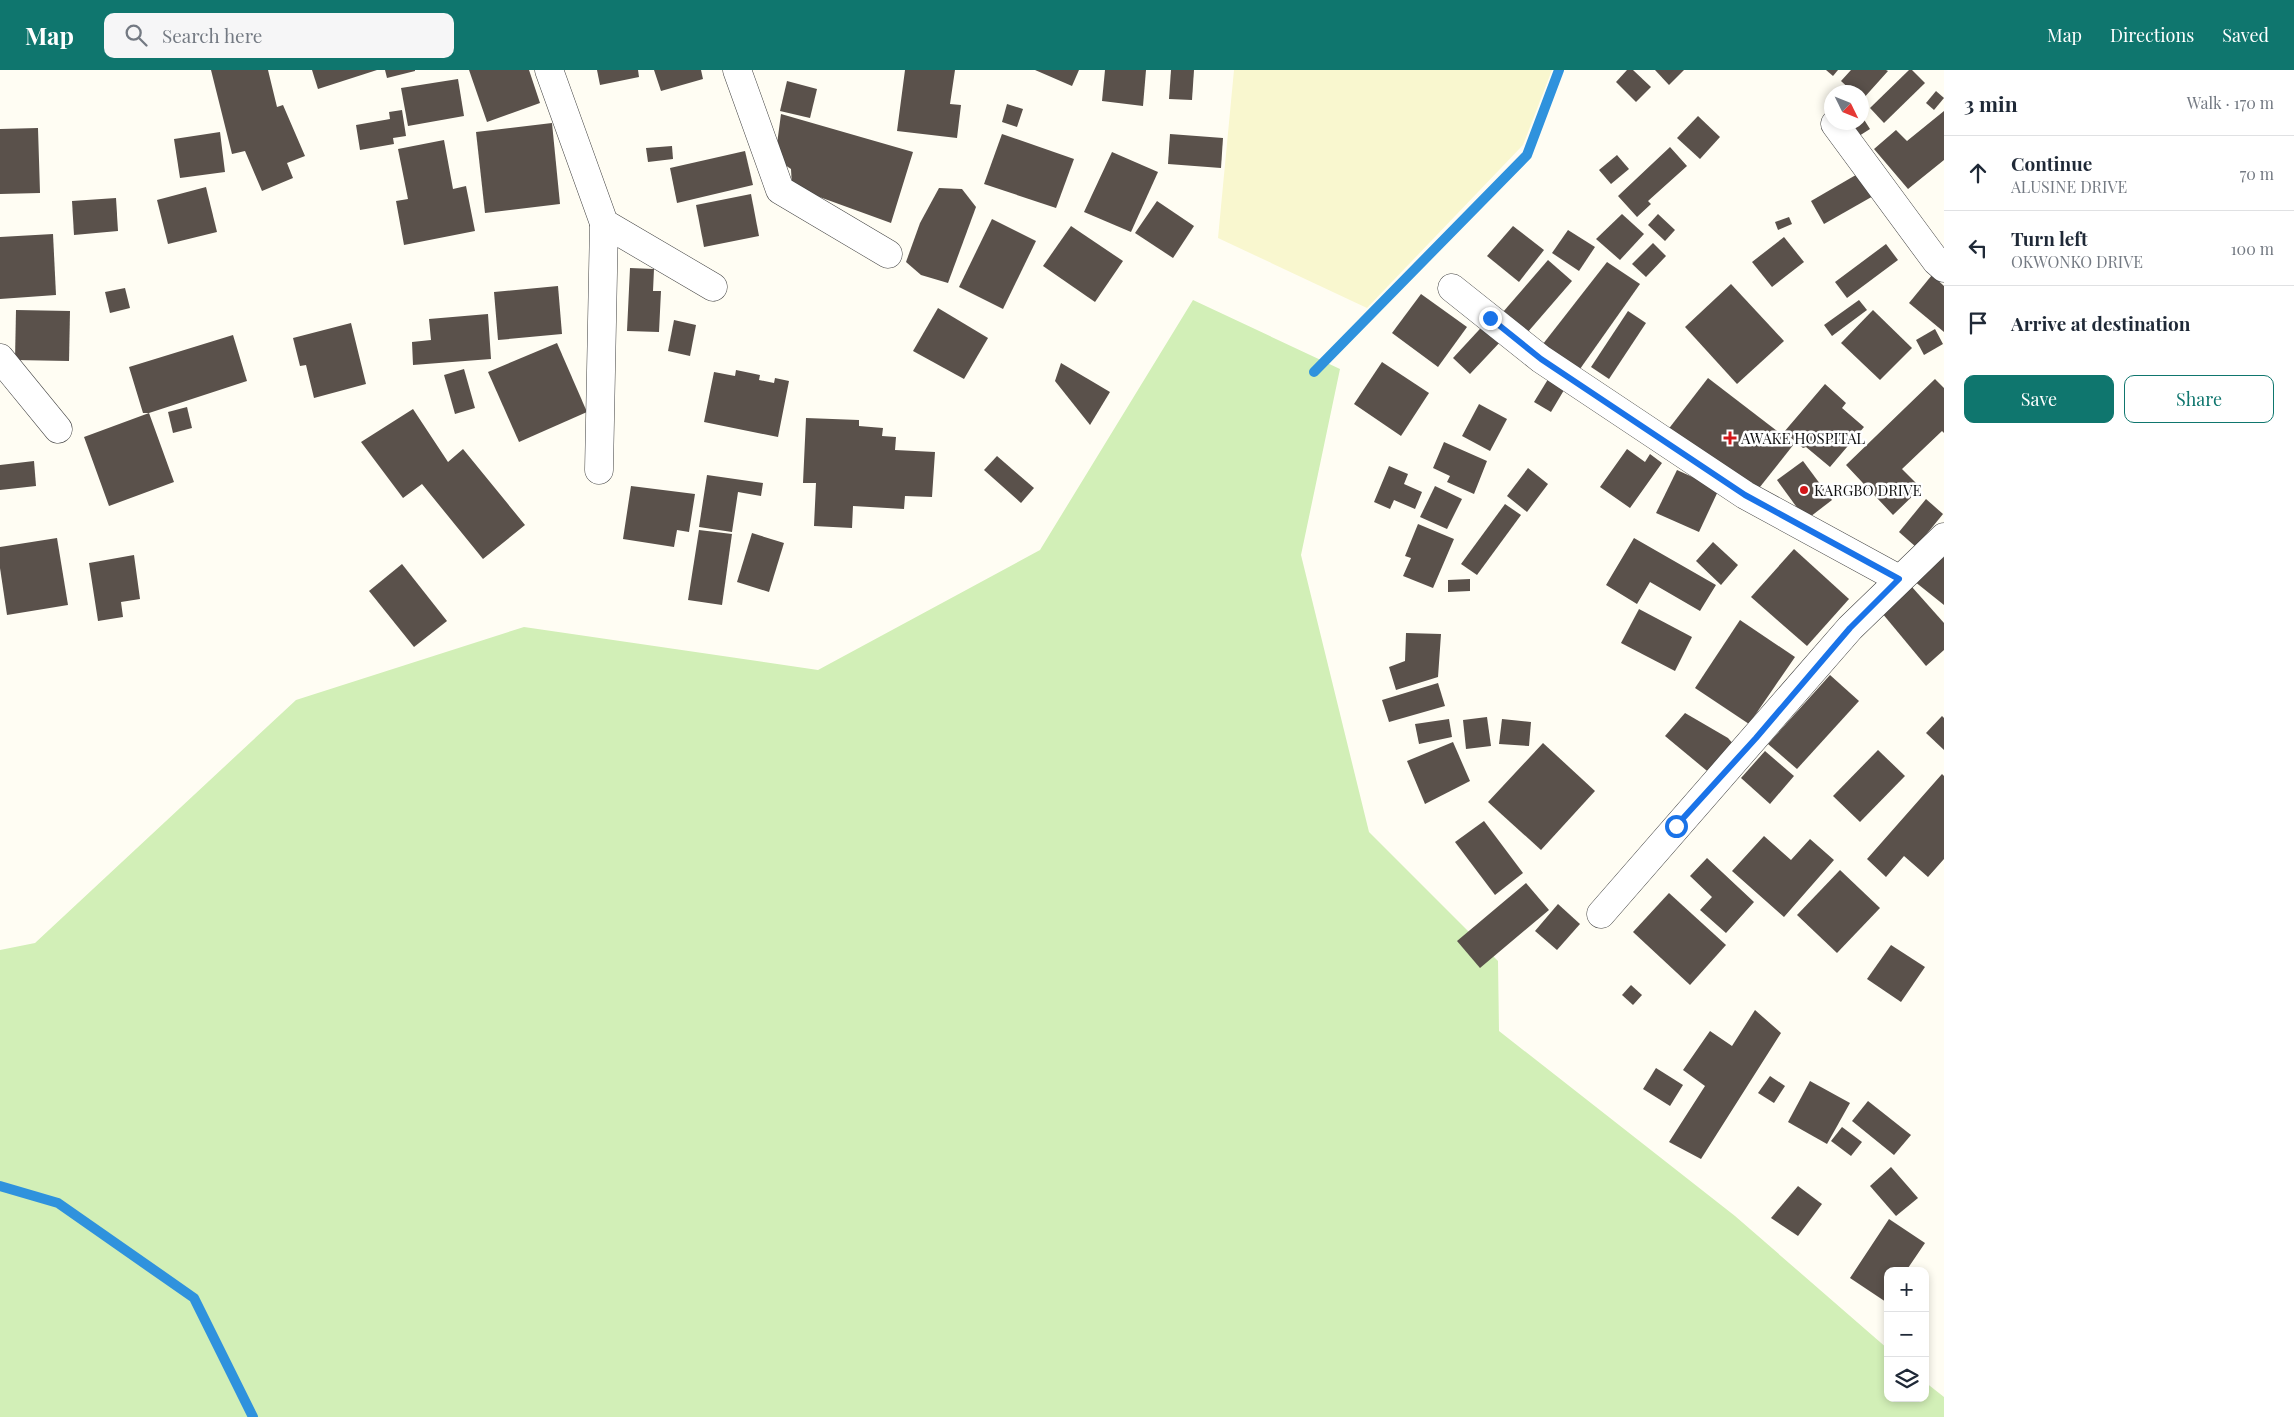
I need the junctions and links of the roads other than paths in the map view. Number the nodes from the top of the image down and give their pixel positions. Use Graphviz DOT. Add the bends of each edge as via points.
graph roads {
  1 [pos="549,70"];
  2 [pos="737,70"];
  3 [pos="1839,130"];
  4 [pos="604,222"];
  5 [pos="888,254"];
  6 [pos="1944,268"];
  7 [pos="713,287"];
  8 [pos="1452,288"];
  9 [pos="0,358"];
  10 [pos="58,429"];
  11 [pos="598,470"];
  12 [pos="1944,537"];
  13 [pos="1899,579"];
  14 [pos="1600,914"];
  1 -- 4 [label="street"];
  2 -- 5 [label="street" via="780,190"];
  3 -- 6 [label="street"];
  4 -- 7 [label="street"];
  4 -- 11 [label="street"];
  8 -- 13 [label="street" via="1541,359 1745,495"];
  9 -- 10 [label="street"];
  12 -- 13 [label="street"];
  13 -- 14 [label="street" via="1850,628"];
}
